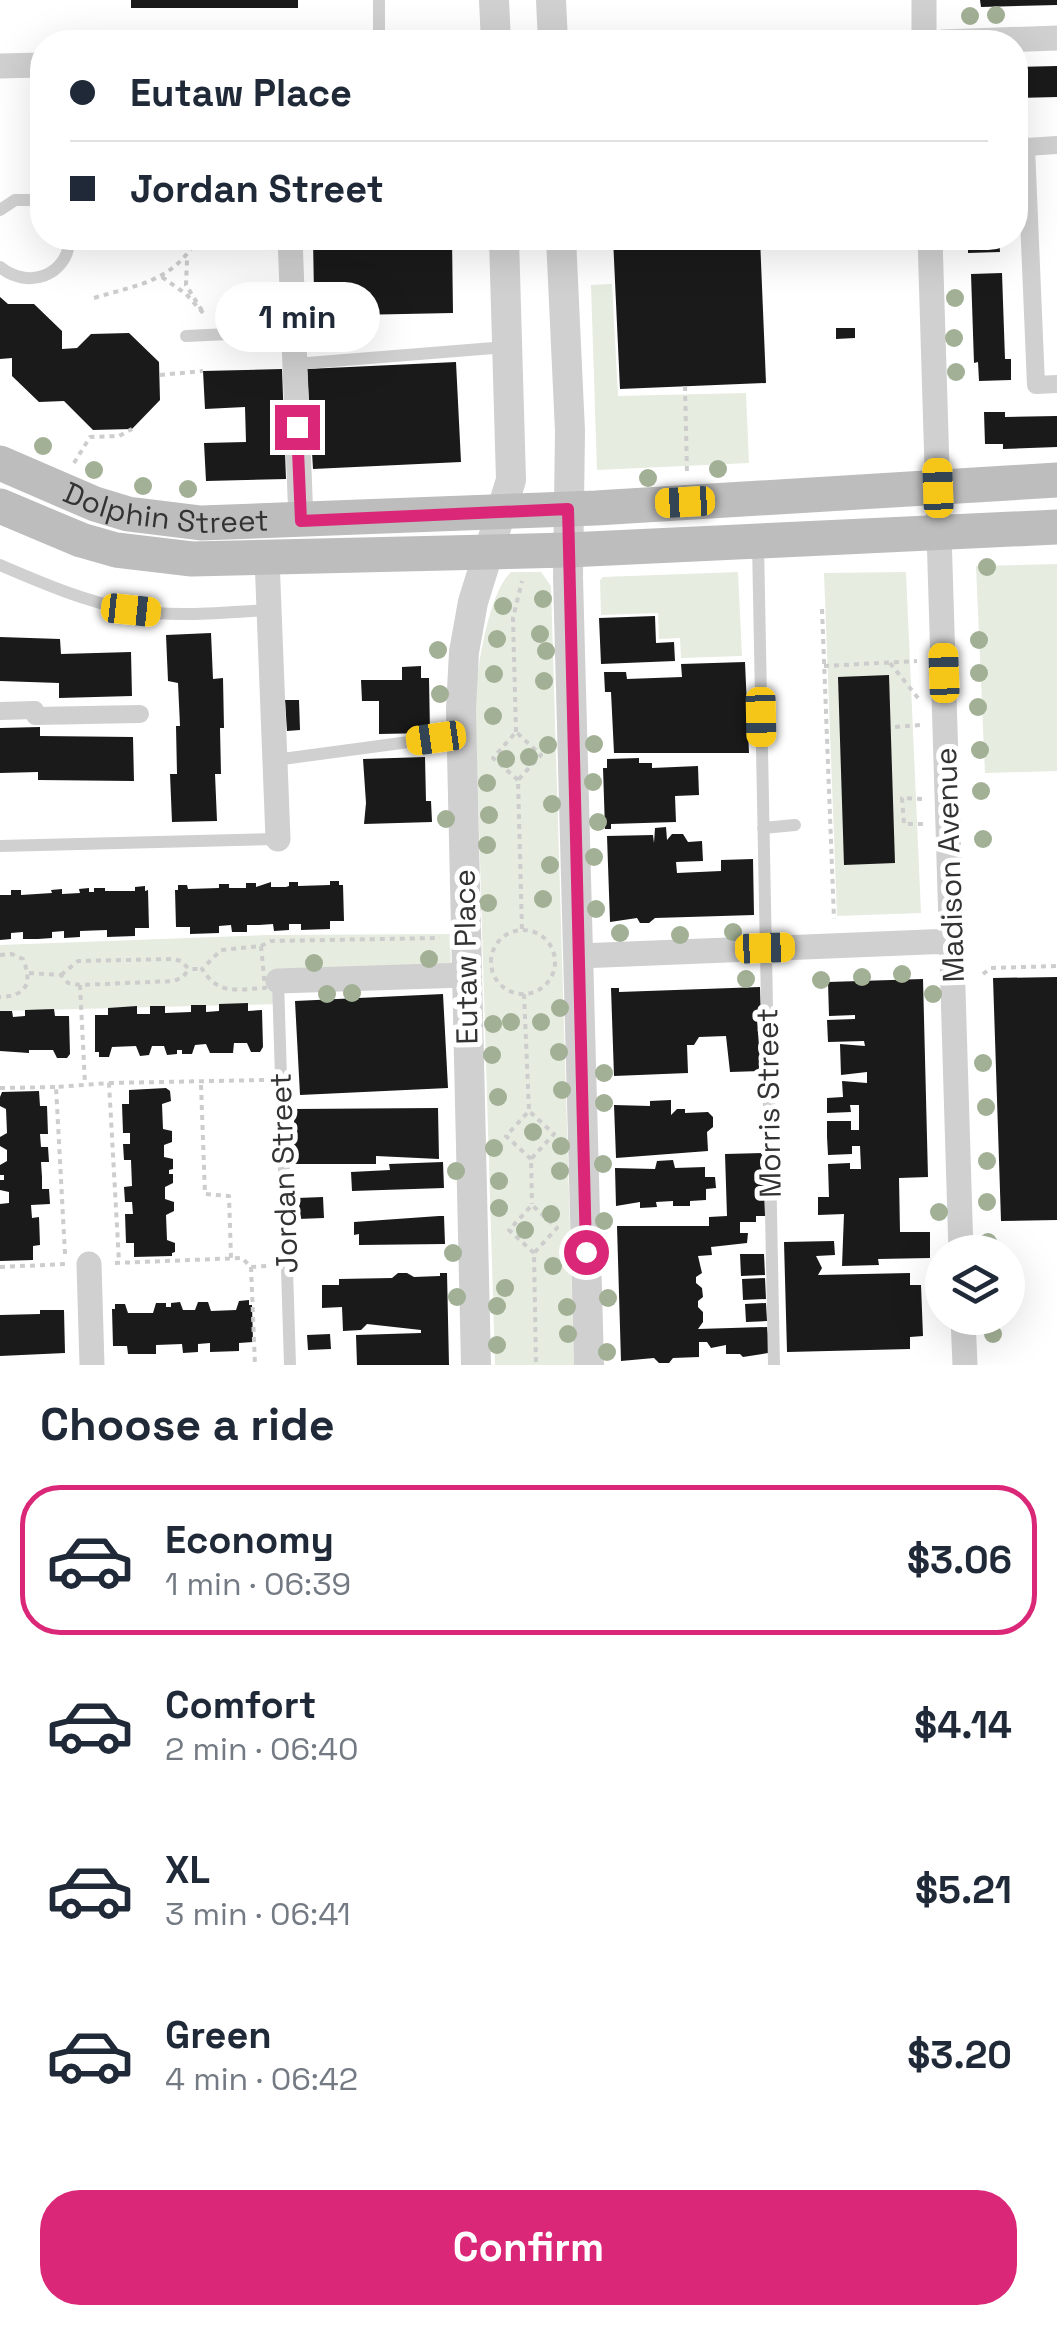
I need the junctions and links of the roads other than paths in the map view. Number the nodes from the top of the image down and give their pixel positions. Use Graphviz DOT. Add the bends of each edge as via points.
graph roads {
  1 [pos="378,0"];
  2 [pos="494,0"];
  3 [pos="551,0"];
  4 [pos="924,0"];
  5 [pos="379,30"];
  6 [pos="495,30"];
  7 [pos="552,30"];
  8 [pos="924,30"];
  9 [pos="1057,38"];
  10 [pos="1028,39"];
  11 [pos="30,65"];
  12 [pos="0,66"];
  13 [pos="1057,146"];
  14 [pos="1028,148"];
  15 [pos="1028,195"];
  16 [pos="30,200"];
  17 [pos="0,210"];
  18 [pos="67,250"];
  19 [pos="291,250"];
  20 [pos="504,250"];
  21 [pos="562,250"];
  22 [pos="930,250"];
  23 [pos="0,267"];
  24 [pos="294,331"];
  25 [pos="186,336"];
  26 [pos="508,346"];
  27 [pos="295,364"];
  28 [pos="1057,384"];
  29 [pos="0,462"];
  30 [pos="1057,480"];
  31 [pos="938,488"];
  32 [pos="0,506"];
  33 [pos="568,509"];
  34 [pos="502,512"];
  35 [pos="301,521"];
  36 [pos="1057,527"];
  37 [pos="940,533"];
  38 [pos="758,542"];
  39 [pos="568,550"];
  40 [pos="487,552"];
  41 [pos="267,558"];
  42 [pos="0,566"];
  43 [pos="270,610"];
  44 [pos="0,711"];
  45 [pos="140,714"];
  46 [pos="461,735"];
  47 [pos="275,760"];
  48 [pos="795,825"];
  49 [pos="762,828"];
  50 [pos="278,839"];
  51 [pos="0,846"];
  52 [pos="952,940"];
  53 [pos="765,948"];
  54 [pos="579,956"];
  55 [pos="466,976"];
  56 [pos="278,982"];
  57 [pos="961,1235"];
  58 [pos="77,1264"];
  59 [pos="964,1335"];
  60 [pos="92,1365"];
  61 [pos="290,1365"];
  62 [pos="476,1365"];
  63 [pos="589,1365"];
  64 [pos="774,1365"];
  65 [pos="965,1365"];
  1 -- 5 [label="lane"];
  2 -- 6 [label="street"];
  3 -- 7 [label="street"];
  4 -- 8 [label="street"];
  9 -- 10 [label="street"];
  11 -- 12 [label="street"];
  13 -- 14 [label="street"];
  15 -- 28 [label="street" via="1036,385"];
  16 -- 17 [label="lane"];
  18 -- 23 [label="lane" via="60,266 40,278 14,277"];
  19 -- 24 [label="street"];
  20 -- 26 [label="street, Eutaw Place"];
  21 -- 33 [label="street"];
  22 -- 31 [label="street, Madison Avenue"];
  24 -- 25 [label="lane"];
  24 -- 27 [label="street"];
  26 -- 27 [label="lane"];
  26 -- 34 [label="street, Eutaw Place" via="511,480"];
  27 -- 35 [label="street"];
  29 -- 35 [label="main road, Dolphin Street" via="128,514 201,523"];
  30 -- 31 [label="main road, Dolphin Street"];
  31 -- 33 [label="main road, Dolphin Street"];
  31 -- 37 [label="street, Madison Avenue"];
  32 -- 41 [label="main road, Dolphin Street" via="116,550"];
  33 -- 34 [label="main road, Dolphin Street"];
  33 -- 39 [label="street"];
  34 -- 35 [label="main road, Dolphin Street"];
  34 -- 40 [label="street, Eutaw Place"];
  36 -- 37 [label="main road, Dolphin Street"];
  37 -- 38 [label="main road, Dolphin Street"];
  37 -- 52 [label="street, Madison Avenue"];
  38 -- 39 [label="main road, Dolphin Street"];
  38 -- 49 [label="lane, Morris Street"];
  39 -- 40 [label="main road, Dolphin Street"];
  39 -- 54 [label="street"];
  40 -- 41 [label="main road, Dolphin Street"];
  40 -- 46 [label="street, Eutaw Place" via="464,652"];
  41 -- 43 [label="street"];
  42 -- 43 [label="lane" via="131,610"];
  43 -- 47 [label="street"];
  44 -- 45 [label="street"];
  46 -- 47 [label="lane"];
  46 -- 55 [label="street, Eutaw Place"];
  47 -- 50 [label="street"];
  48 -- 49 [label="lane"];
  49 -- 53 [label="lane, Morris Street"];
  50 -- 51 [label="lane"];
  52 -- 53 [label="street"];
  52 -- 57 [label="street, Madison Avenue"];
  53 -- 54 [label="street"];
  53 -- 64 [label="lane, Morris Street"];
  54 -- 63 [label="street"];
  55 -- 56 [label="street"];
  55 -- 62 [label="street, Eutaw Place"];
  56 -- 61 [label="lane, Jordan Street"];
  58 -- 60 [label="street"];
  59 -- 65 [label="street"];
}
